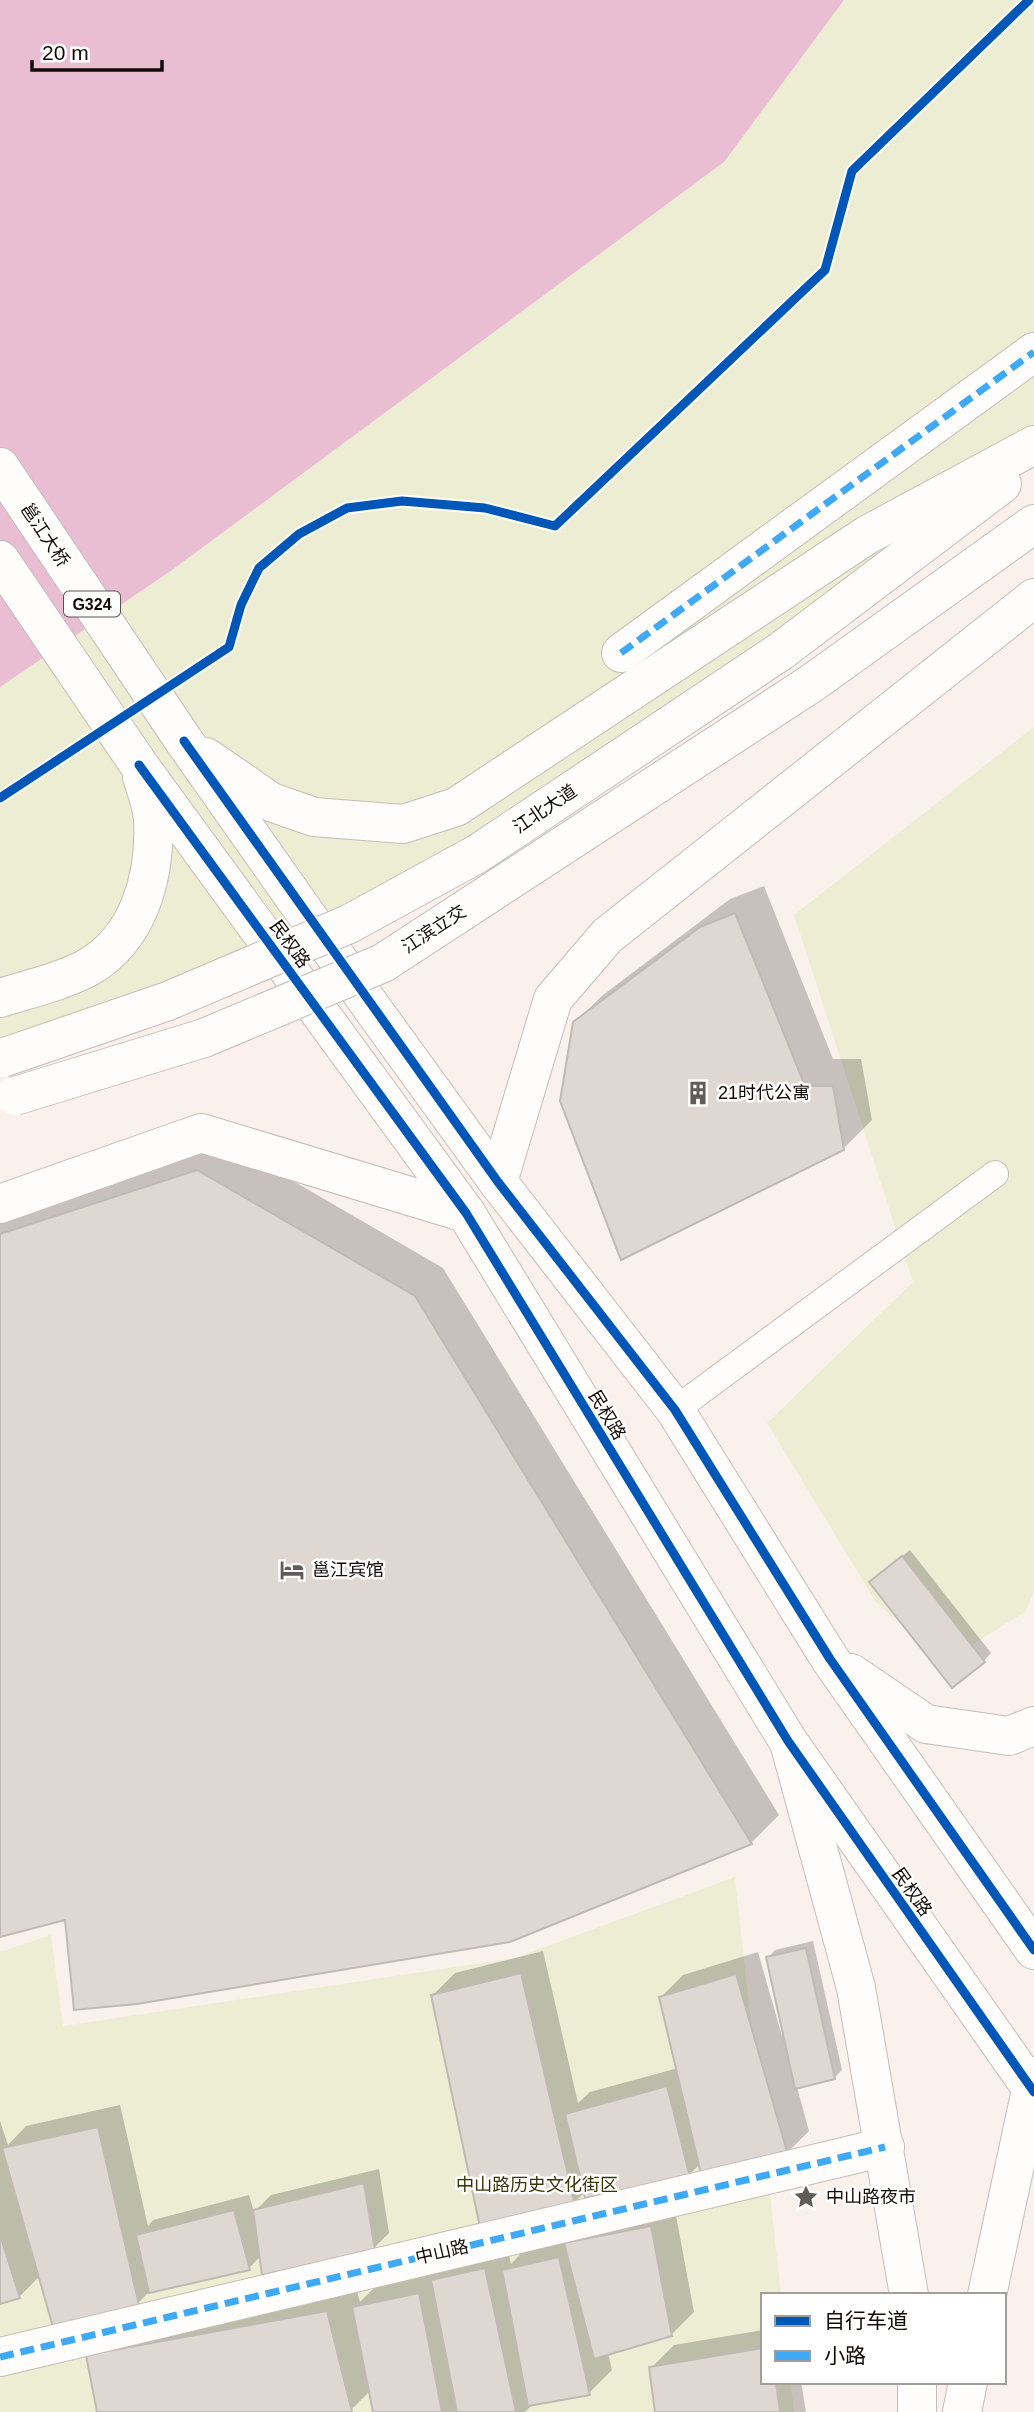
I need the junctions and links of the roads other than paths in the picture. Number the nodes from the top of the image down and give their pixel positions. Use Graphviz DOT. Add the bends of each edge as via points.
graph roads {
  1 [pos="1034,352"];
  2 [pos="1034,446"];
  3 [pos="1034,460"];
  4 [pos="0,467"];
  5 [pos="1034,524"];
  6 [pos="0,560"];
  7 [pos="1034,598"];
  8 [pos="621,653"];
  9 [pos="184,741"];
  10 [pos="139,765"];
  11 [pos="0,998"];
  12 [pos="0,1058"];
  13 [pos="8,1099"];
  14 [pos="995,1174"];
  15 [pos="498,1182"];
  16 [pos="0,1204"];
  17 [pos="466,1213"];
  18 [pos="675,1410"];
  19 [pos="830,1659"];
  20 [pos="1034,1726"];
  21 [pos="788,1741"];
  22 [pos="1034,1950"];
  23 [pos="1033,2086"];
  24 [pos="885,2147"];
  25 [pos="909,2293"];
  26 [pos="987,2293"];
  27 [pos="0,2357"];
  28 [pos="917,2384"];
  29 [pos="968,2384"];
  30 [pos="917,2412"];
  31 [pos="962,2412"];
  1 -- 8 [label="main road"];
  2 -- 9 [label="main road" via="867,535 456,807 403,824 314,817 271,802"];
  3 -- 12 [label="main road, 江北大道, bridge" via="781,651 477,854 349,924 168,1002"];
  4 -- 9 [label="main road, 邕江大桥 / G324"];
  5 -- 13 [label="main road, 江滨立交, bridge" via="812,682 383,962 204,1038"];
  6 -- 10 [label="main road, G324"];
  7 -- 15 [label="main road" via="607,936 553,999"];
  9 -- 15 [label="main road, 民权路 / G324"];
  10 -- 11 [label="main road" via="153,817 150,867 138,915 119,944 88,967"];
  10 -- 17 [label="main road, 民权路 / G324"];
  14 -- 18 [label="lane"];
  15 -- 18 [label="main road, 民权路 / G324"];
  16 -- 17 [label="main road" via="201,1133"];
  17 -- 21 [label="main road, 民权路 / G324"];
  18 -- 19 [label="main road, 民权路 / G324"];
  19 -- 20 [label="main road" via="926,1724 1009,1736"];
  19 -- 22 [label="main road, 民权路 / G324"];
  21 -- 23 [label="main road, 民权路 / G324"];
  21 -- 24 [label="main road" via="856,1988"];
  23 -- 26 [label="main road"];
  24 -- 25 [label="main road"];
  24 -- 27 [label="main road, 中山路"];
  28 -- 30 [label="main road"];
  29 -- 31 [label="main road"];
}
